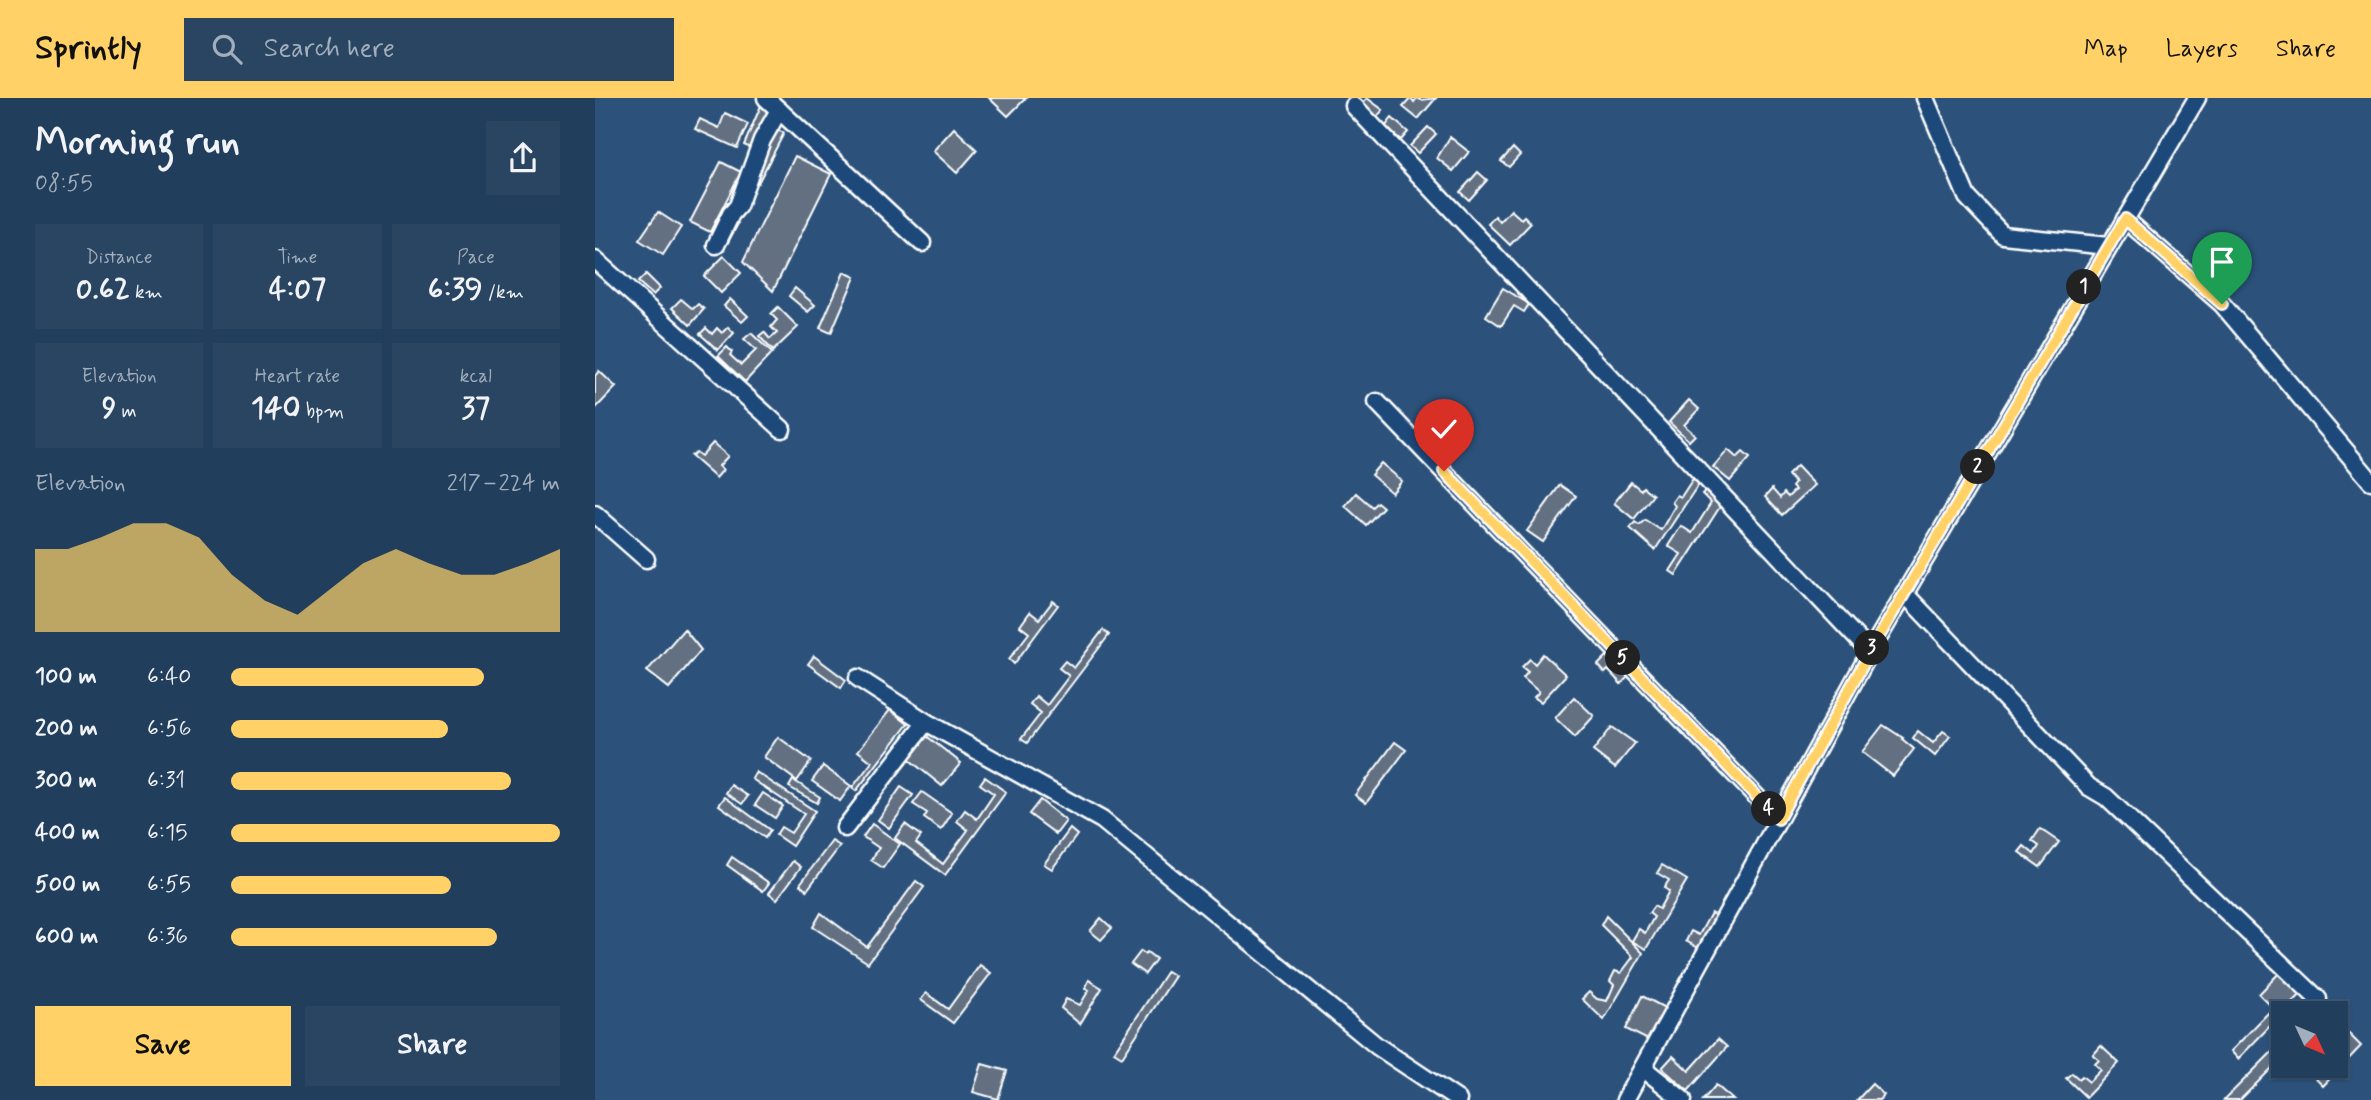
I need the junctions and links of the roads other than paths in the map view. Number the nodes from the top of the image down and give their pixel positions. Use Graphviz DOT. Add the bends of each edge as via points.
graph roads {
  1 [pos="766,98"];
  2 [pos="1925,98"];
  3 [pos="2197,98"];
  4 [pos="1354,106"];
  5 [pos="779,110"];
  6 [pos="2125,219"];
  7 [pos="922,243"];
  8 [pos="716,245"];
  9 [pos="2108,246"];
  10 [pos="595,260"];
  11 [pos="1377,402"];
  12 [pos="782,429"];
  13 [pos="2371,481"];
  14 [pos="595,514"];
  15 [pos="646,559"];
  16 [pos="1904,593"];
  17 [pos="1870,652"];
  18 [pos="858,678"];
  19 [pos="926,722"];
  20 [pos="1778,819"];
  21 [pos="845,828"];
  22 [pos="2318,999"];
  23 [pos="1643,1068"];
  24 [pos="1458,1100"];
  25 [pos="1625,1100"];
  26 [pos="1683,1100"];
  1 -- 5 [label="street"];
  2 -- 9 [label="street" via="1967,197 2003,235"];
  3 -- 6 [label="street"];
  4 -- 17 [label="street"];
  5 -- 7 [label="street"];
  5 -- 8 [label="street" via="762,140 739,206"];
  6 -- 9 [label="street"];
  6 -- 13 [label="street" via="2222,304"];
  9 -- 16 [label="street"];
  10 -- 12 [label="street"];
  11 -- 20 [label="street"];
  14 -- 15 [label="street"];
  16 -- 17 [label="street"];
  16 -- 22 [label="street" via="2089,787 2106,797"];
  17 -- 20 [label="street"];
  18 -- 19 [label="street"];
  19 -- 21 [label="street"];
  19 -- 24 [label="street" via="1102,820 1377,1046"];
  20 -- 23 [label="street"];
  23 -- 25 [label="street"];
  23 -- 26 [label="street"];
}
